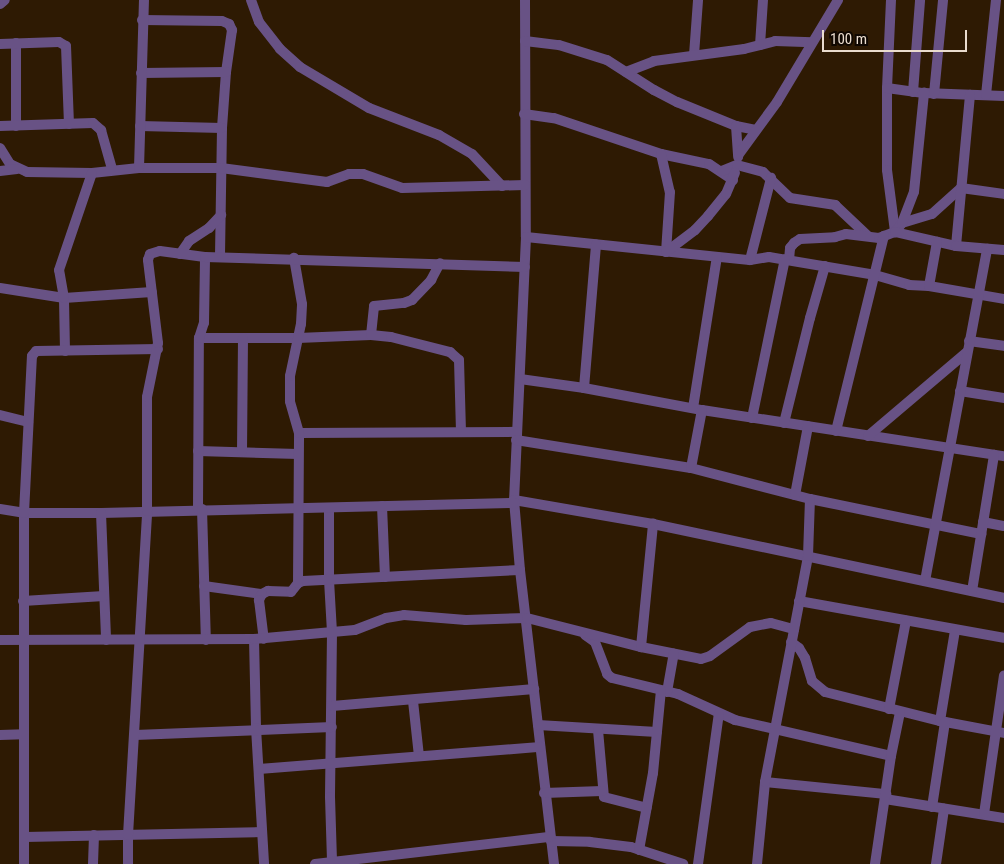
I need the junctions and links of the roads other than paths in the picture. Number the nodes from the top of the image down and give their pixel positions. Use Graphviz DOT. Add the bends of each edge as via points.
graph roads {
  1 [pos="5,0"];
  2 [pos="144,0"];
  3 [pos="251,0"];
  4 [pos="525,0"];
  5 [pos="698,0"];
  6 [pos="762,0"];
  7 [pos="838,0"];
  8 [pos="891,0"];
  9 [pos="920,0"];
  10 [pos="943,0"];
  11 [pos="996,0"];
  12 [pos="0,4"];
  13 [pos="142,20"];
  14 [pos="525,41"];
  15 [pos="812,42"];
  16 [pos="16,43"];
  17 [pos="0,44"];
  18 [pos="760,45"];
  19 [pos="694,55"];
  20 [pos="226,72"];
  21 [pos="626,72"];
  22 [pos="141,73"];
  23 [pos="887,88"];
  24 [pos="912,92"];
  25 [pos="929,94"];
  26 [pos="970,95"];
  27 [pos="986,95"];
  28 [pos="1004,96"];
  29 [pos="524,114"];
  30 [pos="69,124"];
  31 [pos="0,126"];
  32 [pos="16,126"];
  33 [pos="140,126"];
  34 [pos="736,126"];
  35 [pos="222,128"];
  36 [pos="756,130"];
  37 [pos="0,148"];
  38 [pos="661,154"];
  39 [pos="738,154"];
  40 [pos="737,165"];
  41 [pos="17,168"];
  42 [pos="139,168"];
  43 [pos="221,168"];
  44 [pos="112,169"];
  45 [pos="0,171"];
  46 [pos="722,171"];
  47 [pos="92,173"];
  48 [pos="767,175"];
  49 [pos="734,180"];
  50 [pos="525,185"];
  51 [pos="502,186"];
  52 [pos="961,188"];
  53 [pos="1004,194"];
  54 [pos="220,215"];
  55 [pos="902,223"];
  56 [pos="895,232"];
  57 [pos="869,236"];
  58 [pos="884,236"];
  59 [pos="526,238"];
  60 [pos="937,242"];
  61 [pos="596,245"];
  62 [pos="956,246"];
  63 [pos="987,249"];
  64 [pos="1004,250"];
  65 [pos="666,252"];
  66 [pos="180,254"];
  67 [pos="205,257"];
  68 [pos="220,257"];
  69 [pos="718,257"];
  70 [pos="294,258"];
  71 [pos="750,260"];
  72 [pos="787,260"];
  73 [pos="440,263"];
  74 [pos="825,266"];
  75 [pos="525,267"];
  76 [pos="875,275"];
  77 [pos="929,286"];
  78 [pos="0,288"];
  79 [pos="152,292"];
  80 [pos="978,295"];
  81 [pos="64,298"];
  82 [pos="1004,298"];
  83 [pos="371,335"];
  84 [pos="199,338"];
  85 [pos="243,338"];
  86 [pos="298,338"];
  87 [pos="968,341"];
  88 [pos="1004,346"];
  89 [pos="158,349"];
  90 [pos="65,351"];
  91 [pos="966,352"];
  92 [pos="520,380"];
  93 [pos="584,388"];
  94 [pos="960,391"];
  95 [pos="1004,398"];
  96 [pos="698,409"];
  97 [pos="0,416"];
  98 [pos="752,418"];
  99 [pos="28,422"];
  100 [pos="784,423"];
  101 [pos="808,426"];
  102 [pos="836,431"];
  103 [pos="461,432"];
  104 [pos="299,433"];
  105 [pos="516,436"];
  106 [pos="868,436"];
  107 [pos="949,448"];
  108 [pos="198,450"];
  109 [pos="242,452"];
  110 [pos="298,454"];
  111 [pos="999,455"];
  112 [pos="691,468"];
  113 [pos="795,495"];
  114 [pos="810,499"];
  115 [pos="514,501"];
  116 [pos="382,506"];
  117 [pos="297,508"];
  118 [pos="330,508"];
  119 [pos="200,509"];
  120 [pos="0,510"];
  121 [pos="147,511"];
  122 [pos="24,513"];
  123 [pos="101,513"];
  124 [pos="983,522"];
  125 [pos="653,524"];
  126 [pos="935,526"];
  127 [pos="1004,526"];
  128 [pos="981,534"];
  129 [pos="808,556"];
  130 [pos="520,570"];
  131 [pos="385,578"];
  132 [pos="329,580"];
  133 [pos="925,581"];
  134 [pos="298,583"];
  135 [pos="204,586"];
  136 [pos="972,591"];
  137 [pos="262,594"];
  138 [pos="104,596"];
  139 [pos="1004,598"];
  140 [pos="23,601"];
  141 [pos="799,601"];
  142 [pos="527,618"];
  143 [pos="906,621"];
  144 [pos="794,629"];
  145 [pos="955,630"];
  146 [pos="332,632"];
  147 [pos="580,632"];
  148 [pos="1004,638"];
  149 [pos="259,639"];
  150 [pos="0,640"];
  151 [pos="22,640"];
  152 [pos="106,640"];
  153 [pos="206,640"];
  154 [pos="140,641"];
  155 [pos="791,642"];
  156 [pos="641,647"];
  157 [pos="674,654"];
  158 [pos="1004,675"];
  159 [pos="534,690"];
  160 [pos="664,691"];
  161 [pos="413,701"];
  162 [pos="332,706"];
  163 [pos="889,709"];
  164 [pos="900,712"];
  165 [pos="719,714"];
  166 [pos="942,722"];
  167 [pos="538,725"];
  168 [pos="332,727"];
  169 [pos="256,728"];
  170 [pos="598,730"];
  171 [pos="774,730"];
  172 [pos="657,732"];
  173 [pos="1000,732"];
  174 [pos="23,734"];
  175 [pos="0,735"];
  176 [pos="134,735"];
  177 [pos="540,747"];
  178 [pos="419,756"];
  179 [pos="891,756"];
  180 [pos="332,763"];
  181 [pos="259,769"];
  182 [pos="765,782"];
  183 [pos="602,791"];
  184 [pos="544,792"];
  185 [pos="885,797"];
  186 [pos="932,807"];
  187 [pos="647,808"];
  188 [pos="944,808"];
  189 [pos="984,814"];
  190 [pos="1004,818"];
  191 [pos="262,832"];
  192 [pos="94,835"];
  193 [pos="128,835"];
  194 [pos="25,837"];
  195 [pos="550,839"];
  196 [pos="639,850"];
  197 [pos="332,862"];
  198 [pos="24,864"];
  199 [pos="93,864"];
  200 [pos="128,864"];
  201 [pos="264,864"];
  202 [pos="315,864"];
  203 [pos="554,864"];
  204 [pos="683,864"];
  205 [pos="698,864"];
  206 [pos="757,864"];
  207 [pos="875,864"];
  208 [pos="936,864"];
  1 -- 12 [label="street"];
  2 -- 13 [label="street"];
  3 -- 51 [label="street" via="260,22 280,49 300,67 368,108 439,134 472,154"];
  4 -- 14 [label="street"];
  5 -- 19 [label="street"];
  6 -- 18 [label="street"];
  7 -- 15 [label="street"];
  8 -- 23 [label="street"];
  9 -- 24 [label="street"];
  10 -- 25 [label="street"];
  11 -- 27 [label="street"];
  13 -- 20 [label="street" via="222,21 229,24 232,30"];
  13 -- 22 [label="street"];
  14 -- 21 [label="street" via="586,52"];
  14 -- 29 [label="street"];
  15 -- 18 [label="street"];
  15 -- 36 [label="street" via="777,102"];
  16 -- 17 [label="street"];
  16 -- 30 [label="street" via="59,42 66,46"];
  16 -- 32 [label="street"];
  18 -- 19 [label="street"];
  19 -- 21 [label="street" via="654,61"];
  20 -- 22 [label="street"];
  20 -- 35 [label="street"];
  21 -- 34 [label="street" via="677,102"];
  22 -- 33 [label="street"];
  23 -- 24 [label="street"];
  23 -- 56 [label="street" via="888,170"];
  24 -- 25 [label="street"];
  25 -- 26 [label="street"];
  25 -- 55 [label="street" via="914,192"];
  26 -- 27 [label="street"];
  26 -- 52 [label="street"];
  27 -- 28 [label="street"];
  29 -- 38 [label="street" via="554,118"];
  29 -- 50 [label="street"];
  30 -- 32 [label="street"];
  30 -- 44 [label="street" via="93,123 99,126"];
  31 -- 32 [label="street"];
  33 -- 35 [label="street"];
  33 -- 42 [label="street"];
  34 -- 36 [label="street"];
  34 -- 39 [label="street"];
  35 -- 43 [label="street"];
  36 -- 39 [label="street"];
  37 -- 41 [label="street" via="10,164"];
  38 -- 46 [label="street" via="709,164"];
  38 -- 65 [label="street" via="670,192"];
  39 -- 40 [label="street"];
  40 -- 46 [label="street"];
  40 -- 48 [label="street"];
  40 -- 49 [label="street"];
  41 -- 45 [label="street"];
  41 -- 47 [label="street" via="26,172"];
  42 -- 43 [label="street"];
  42 -- 44 [label="street"];
  43 -- 51 [label="street" via="327,182 349,174 363,174 402,188"];
  43 -- 54 [label="street"];
  44 -- 47 [label="street"];
  46 -- 49 [label="street"];
  47 -- 81 [label="street" via="59,270"];
  48 -- 49 [label="street" via="750,173"];
  48 -- 57 [label="street" via="790,198 835,205"];
  48 -- 71 [label="street"];
  49 -- 65 [label="street" via="695,230"];
  50 -- 51 [label="street"];
  50 -- 59 [label="street"];
  52 -- 53 [label="street"];
  52 -- 55 [label="street" via="932,214"];
  52 -- 62 [label="street"];
  54 -- 66 [label="street" via="189,241"];
  54 -- 68 [label="street"];
  55 -- 56 [label="street"];
  56 -- 58 [label="street"];
  56 -- 60 [label="street"];
  57 -- 58 [label="street"];
  57 -- 72 [label="street" via="846,234 800,239 790,248"];
  58 -- 76 [label="street"];
  59 -- 61 [label="street"];
  59 -- 75 [label="street"];
  60 -- 62 [label="street"];
  60 -- 77 [label="street"];
  61 -- 65 [label="street"];
  61 -- 93 [label="street"];
  62 -- 63 [label="street"];
  63 -- 64 [label="street"];
  63 -- 80 [label="street"];
  65 -- 69 [label="street"];
  66 -- 67 [label="street"];
  66 -- 79 [label="street" via="160,251 150,254"];
  67 -- 68 [label="street"];
  67 -- 84 [label="street" via="204,323"];
  68 -- 70 [label="street"];
  69 -- 71 [label="street"];
  69 -- 96 [label="street"];
  70 -- 73 [label="street"];
  70 -- 86 [label="street" via="302,304"];
  71 -- 72 [label="street" via="769,257"];
  72 -- 74 [label="street"];
  72 -- 98 [label="street"];
  73 -- 75 [label="street"];
  73 -- 83 [label="street" via="431,280 412,300 374,306"];
  74 -- 76 [label="street"];
  74 -- 100 [label="street"];
  75 -- 92 [label="street"];
  76 -- 77 [label="street" via="909,286"];
  76 -- 102 [label="street"];
  77 -- 80 [label="street"];
  78 -- 81 [label="street"];
  79 -- 81 [label="street"];
  79 -- 89 [label="street"];
  80 -- 82 [label="street"];
  80 -- 87 [label="street"];
  81 -- 90 [label="street"];
  83 -- 86 [label="street"];
  83 -- 103 [label="street" via="426,345 455,355 459,360"];
  84 -- 85 [label="street"];
  84 -- 108 [label="street"];
  85 -- 86 [label="street"];
  85 -- 109 [label="street"];
  86 -- 104 [label="street" via="290,376 290,396"];
  87 -- 88 [label="street"];
  87 -- 91 [label="street"];
  89 -- 90 [label="street"];
  89 -- 121 [label="street" via="147,397"];
  90 -- 99 [label="street" via="36,351 32,356"];
  91 -- 94 [label="street"];
  91 -- 106 [label="street"];
  92 -- 93 [label="street"];
  92 -- 105 [label="street"];
  93 -- 96 [label="street"];
  94 -- 95 [label="street"];
  94 -- 107 [label="street"];
  96 -- 98 [label="street"];
  96 -- 112 [label="street"];
  97 -- 99 [label="street"];
  98 -- 100 [label="street"];
  99 -- 122 [label="street"];
  100 -- 101 [label="street"];
  101 -- 102 [label="street"];
  101 -- 113 [label="street"];
  102 -- 106 [label="street"];
  103 -- 104 [label="street"];
  103 -- 105 [label="street"];
  104 -- 110 [label="street"];
  105 -- 112 [label="street"];
  105 -- 115 [label="street"];
  106 -- 107 [label="street"];
  107 -- 111 [label="street"];
  107 -- 126 [label="street"];
  108 -- 109 [label="street"];
  108 -- 119 [label="street"];
  109 -- 110 [label="street"];
  110 -- 117 [label="street"];
  111 -- 124 [label="street"];
  112 -- 113 [label="street"];
  113 -- 114 [label="street"];
  114 -- 126 [label="street"];
  114 -- 129 [label="street"];
  115 -- 116 [label="street"];
  115 -- 125 [label="street"];
  115 -- 130 [label="street"];
  116 -- 118 [label="street"];
  116 -- 131 [label="street"];
  117 -- 118 [label="street"];
  117 -- 119 [label="street"];
  117 -- 134 [label="street"];
  118 -- 132 [label="street"];
  119 -- 121 [label="street"];
  119 -- 135 [label="street"];
  120 -- 122 [label="street"];
  121 -- 123 [label="street"];
  121 -- 154 [label="street"];
  122 -- 123 [label="street"];
  122 -- 140 [label="street"];
  123 -- 138 [label="street"];
  124 -- 127 [label="street"];
  124 -- 128 [label="street"];
  125 -- 129 [label="street"];
  125 -- 156 [label="street"];
  126 -- 128 [label="street"];
  126 -- 133 [label="street"];
  128 -- 136 [label="street"];
  129 -- 133 [label="street"];
  129 -- 141 [label="street"];
  130 -- 131 [label="street"];
  130 -- 142 [label="street"];
  131 -- 132 [label="street"];
  132 -- 134 [label="street"];
  132 -- 146 [label="street"];
  133 -- 136 [label="street"];
  134 -- 137 [label="street" via="291,592 268,591"];
  135 -- 137 [label="street"];
  135 -- 153 [label="street"];
  136 -- 139 [label="street"];
  137 -- 149 [label="street"];
  138 -- 140 [label="street"];
  138 -- 152 [label="street"];
  140 -- 151 [label="street"];
  141 -- 143 [label="street"];
  141 -- 144 [label="street"];
  142 -- 146 [label="street" via="466,620 404,615 355,630"];
  142 -- 147 [label="street"];
  142 -- 159 [label="street"];
  143 -- 145 [label="street"];
  143 -- 163 [label="street"];
  144 -- 155 [label="street"];
  144 -- 157 [label="street" via="763,624 750,627 706,658"];
  145 -- 148 [label="street"];
  145 -- 166 [label="street"];
  146 -- 149 [label="street"];
  146 -- 162 [label="street"];
  147 -- 156 [label="street"];
  147 -- 160 [label="street" via="595,642 607,674 612,678"];
  149 -- 153 [label="street"];
  149 -- 169 [label="street"];
  150 -- 151 [label="street"];
  151 -- 152 [label="street"];
  151 -- 174 [label="street"];
  152 -- 154 [label="street"];
  153 -- 154 [label="street"];
  154 -- 176 [label="street"];
  155 -- 163 [label="street" via="805,658 812,681 825,692"];
  155 -- 171 [label="street"];
  156 -- 157 [label="street"];
  157 -- 160 [label="street"];
  158 -- 173 [label="street"];
  159 -- 161 [label="street"];
  159 -- 167 [label="street"];
  160 -- 165 [label="street" via="707,706"];
  160 -- 172 [label="street"];
  161 -- 162 [label="street"];
  161 -- 178 [label="street"];
  162 -- 168 [label="street"];
  163 -- 164 [label="street"];
  164 -- 166 [label="street"];
  164 -- 179 [label="street"];
  165 -- 171 [label="street"];
  165 -- 205 [label="street"];
  166 -- 173 [label="street"];
  166 -- 186 [label="street"];
  167 -- 170 [label="street"];
  167 -- 177 [label="street"];
  168 -- 169 [label="street"];
  168 -- 180 [label="street"];
  169 -- 176 [label="street"];
  169 -- 181 [label="street"];
  170 -- 172 [label="street"];
  170 -- 183 [label="street"];
  171 -- 179 [label="street"];
  171 -- 182 [label="street"];
  172 -- 187 [label="street"];
  173 -- 189 [label="street"];
  174 -- 175 [label="street"];
  174 -- 194 [label="street"];
  176 -- 193 [label="street"];
  177 -- 178 [label="street"];
  177 -- 184 [label="street"];
  178 -- 180 [label="street"];
  179 -- 185 [label="street"];
  180 -- 181 [label="street"];
  180 -- 197 [label="street"];
  181 -- 191 [label="street"];
  182 -- 185 [label="street"];
  182 -- 206 [label="street"];
  183 -- 184 [label="street"];
  183 -- 187 [label="street" via="608,800"];
  184 -- 195 [label="street"];
  185 -- 186 [label="street"];
  185 -- 207 [label="street"];
  186 -- 188 [label="street"];
  187 -- 196 [label="street"];
  188 -- 189 [label="street"];
  188 -- 208 [label="street"];
  189 -- 190 [label="street"];
  191 -- 193 [label="street"];
  191 -- 201 [label="street"];
  192 -- 193 [label="street"];
  192 -- 194 [label="street"];
  192 -- 199 [label="street"];
  193 -- 200 [label="street"];
  194 -- 198 [label="street"];
  195 -- 196 [label="street"];
  195 -- 197 [label="street"];
  195 -- 203 [label="street"];
  196 -- 204 [label="street"];
  197 -- 202 [label="street"];
}
